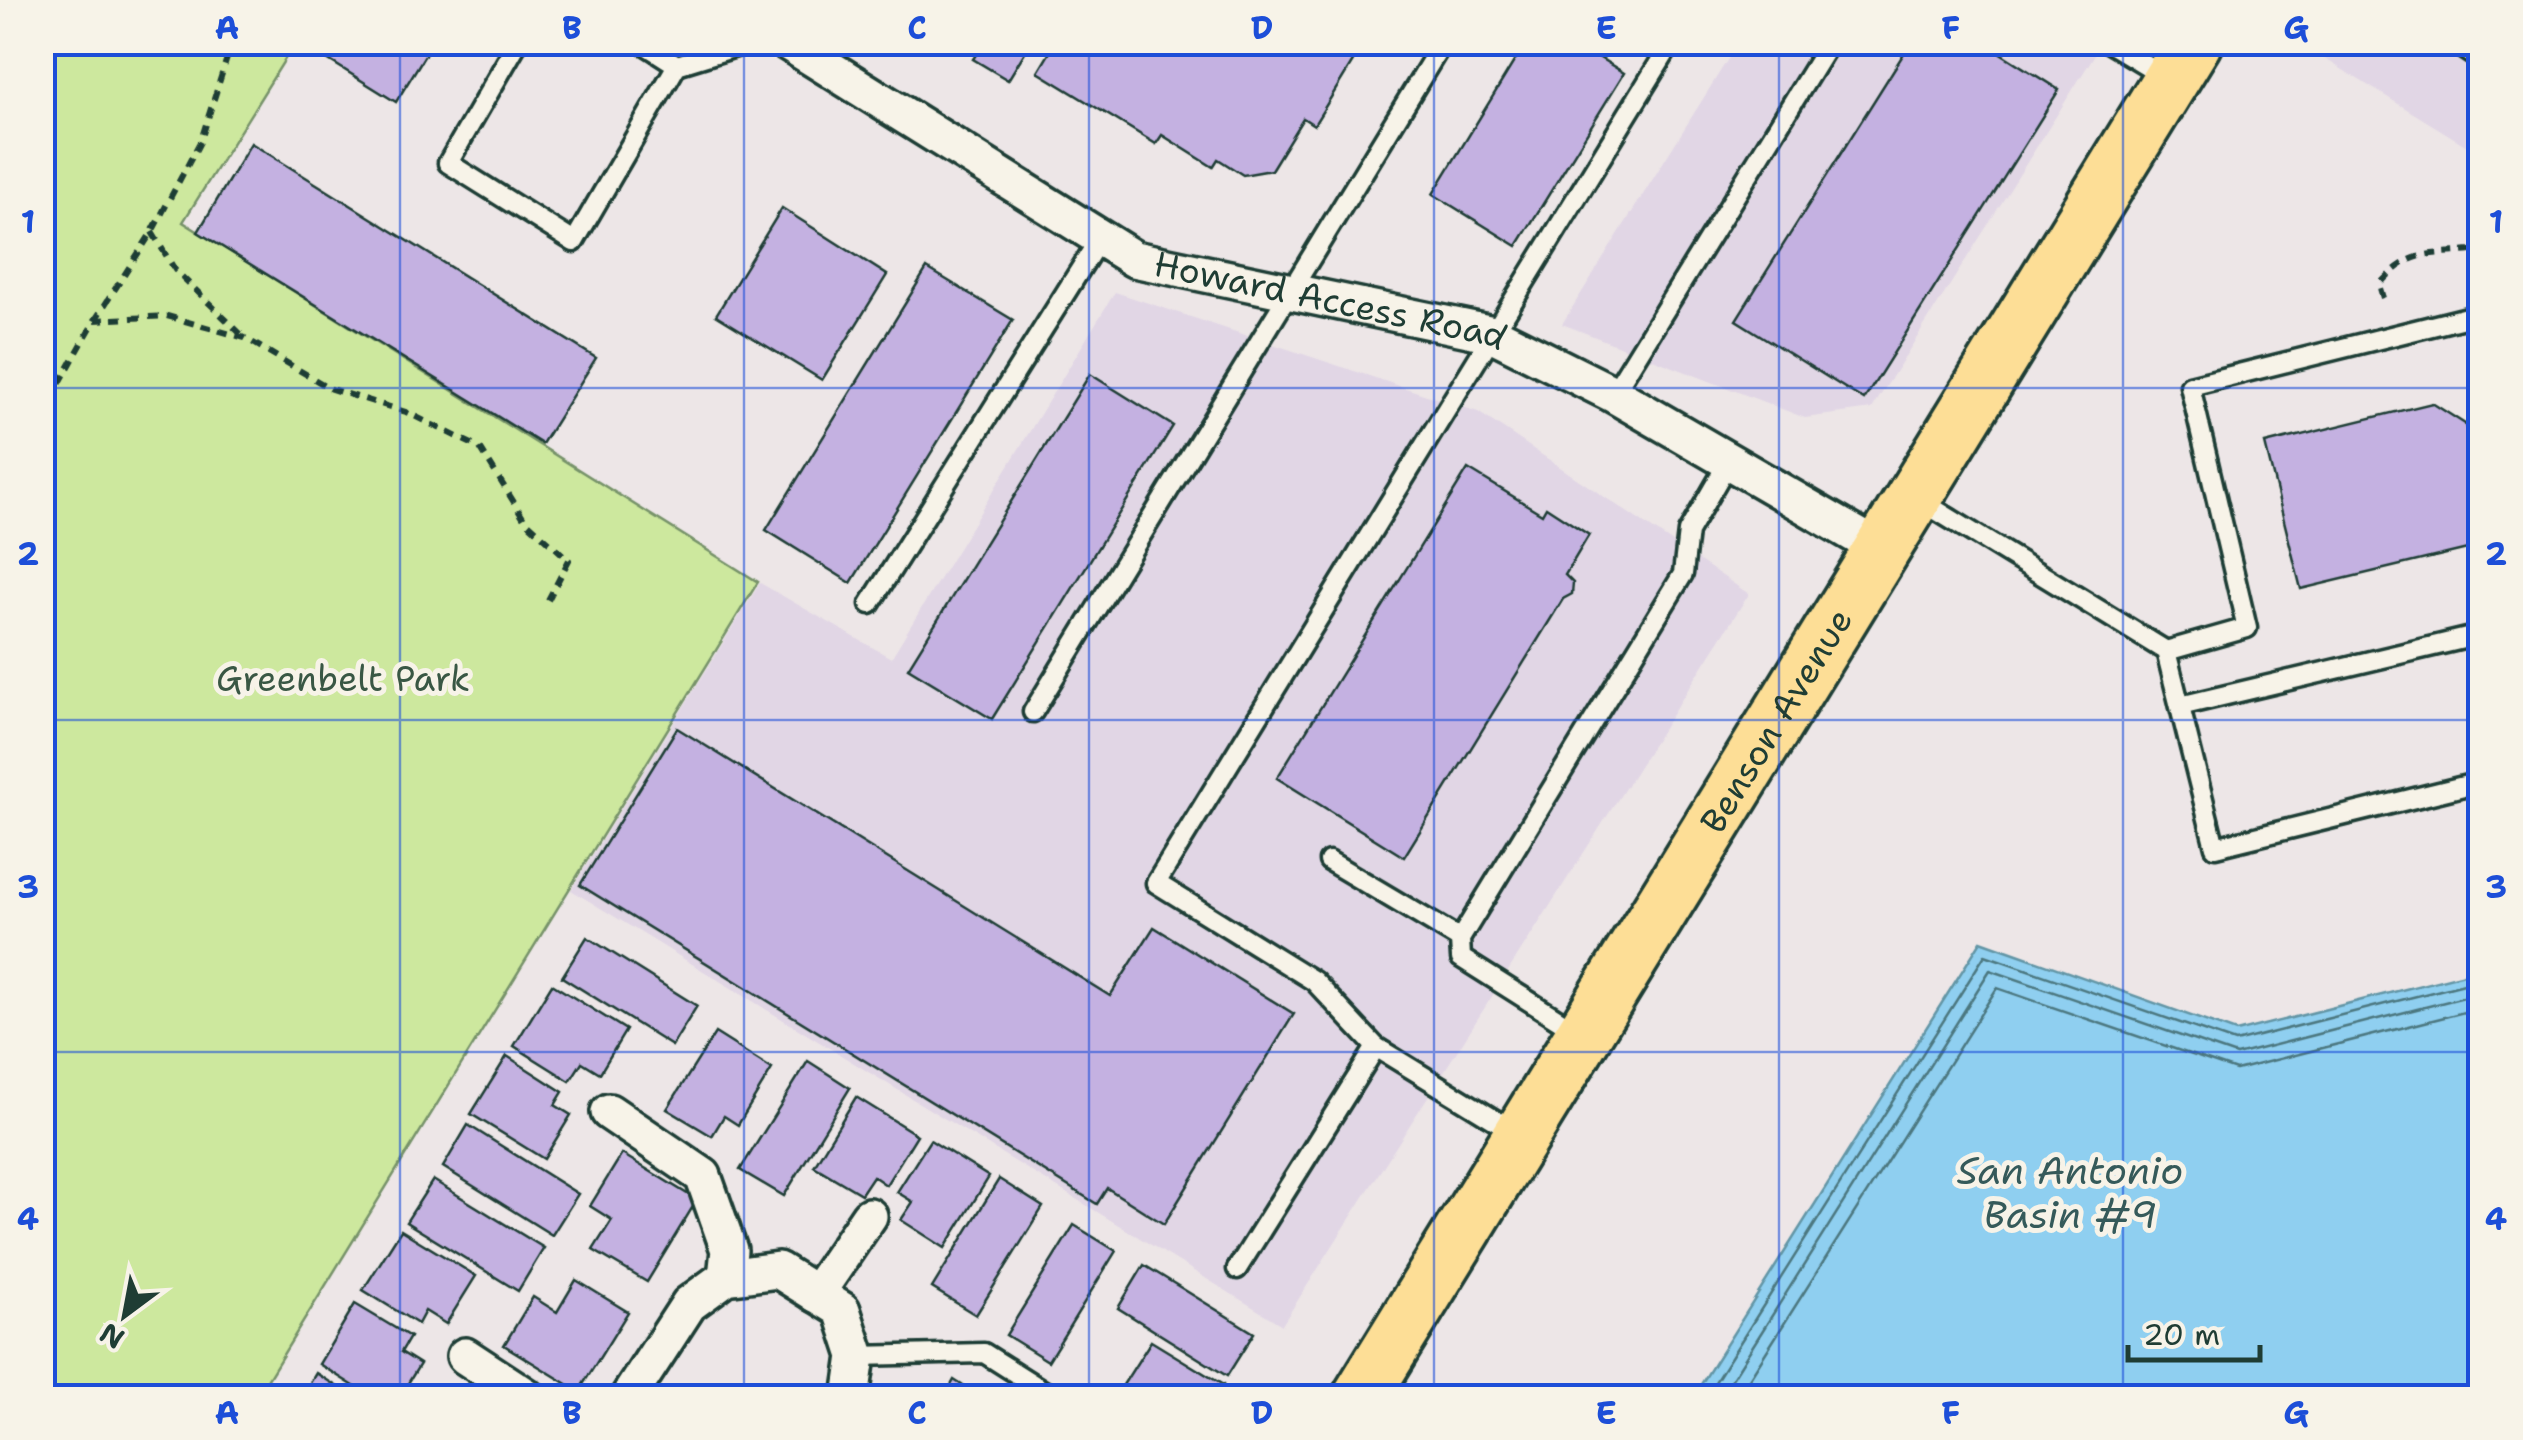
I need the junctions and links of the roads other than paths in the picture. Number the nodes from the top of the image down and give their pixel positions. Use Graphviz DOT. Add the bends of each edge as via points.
graph roads {
  1 [pos="518,42"];
  2 [pos="641,42"];
  3 [pos="752,42"];
  4 [pos="787,42"];
  5 [pos="1443,42"];
  6 [pos="1672,42"];
  7 [pos="1830,42"];
  8 [pos="2108,42"];
  9 [pos="2453,42"];
  10 [pos="2480,60"];
  11 [pos="2182,61"];
  12 [pos="677,66"];
  13 [pos="1100,238"];
  14 [pos="1292,291"];
  15 [pos="2480,314"];
  16 [pos="1493,334"];
  17 [pos="1613,394"];
  18 [pos="1729,461"];
  19 [pos="1913,496"];
  20 [pos="1880,549"];
  21 [pos="870,604"];
  22 [pos="2480,636"];
  23 [pos="2166,651"];
  24 [pos="2180,706"];
  25 [pos="1033,712"];
  26 [pos="2480,782"];
  27 [pos="1330,861"];
  28 [pos="1460,939"];
  29 [pos="1582,1035"];
  30 [pos="1376,1047"];
  31 [pos="608,1112"];
  32 [pos="1521,1135"];
  33 [pos="869,1216"];
  34 [pos="1237,1269"];
  35 [pos="726,1277"];
  36 [pos="816,1294"];
  37 [pos="464,1356"];
  38 [pos="857,1356"];
  39 [pos="529,1398"];
  40 [pos="628,1398"];
  41 [pos="851,1398"];
  42 [pos="1055,1398"];
  43 [pos="1360,1398"];
  1 -- 12 [label="lane" via="448,163 574,242"];
  2 -- 12 [label="lane"];
  3 -- 12 [label="lane"];
  4 -- 13 [label="street, Howard Access Road"];
  5 -- 14 [label="lane"];
  6 -- 16 [label="lane"];
  7 -- 17 [label="lane"];
  8 -- 11 [label="lane"];
  9 -- 10 [label="lane"];
  11 -- 19 [label="main road, Benson Avenue"];
  13 -- 14 [label="street, Howard Access Road" via="1134,259"];
  13 -- 21 [label="lane"];
  14 -- 16 [label="street, Howard Access Road"];
  14 -- 25 [label="lane"];
  15 -- 23 [label="lane" via="2190,386 2247,628"];
  16 -- 17 [label="street, Howard Access Road"];
  16 -- 30 [label="lane" via="1156,883 1314,981"];
  17 -- 18 [label="street, Howard Access Road"];
  18 -- 20 [label="street, Howard Access Road"];
  18 -- 28 [label="lane" via="1688,532 1683,574"];
  19 -- 20 [label="main road, Benson Avenue"];
  19 -- 23 [label="lane"];
  20 -- 29 [label="main road, Benson Avenue"];
  22 -- 24 [label="lane"];
  23 -- 24 [label="lane"];
  24 -- 26 [label="lane" via="2214,848"];
  27 -- 28 [label="lane"];
  28 -- 29 [label="lane" via="1461,958"];
  29 -- 32 [label="main road, Benson Avenue"];
  30 -- 32 [label="lane"];
  30 -- 34 [label="lane"];
  31 -- 35 [label="street" via="703,1176 729,1250"];
  32 -- 43 [label="main road, Benson Avenue"];
  33 -- 36 [label="street"];
  35 -- 36 [label="street" via="778,1270"];
  35 -- 40 [label="street" via="688,1304"];
  36 -- 38 [label="street" via="842,1310"];
  37 -- 39 [label="street"];
  38 -- 41 [label="street"];
  38 -- 42 [label="lane" via="984,1353"];
}
